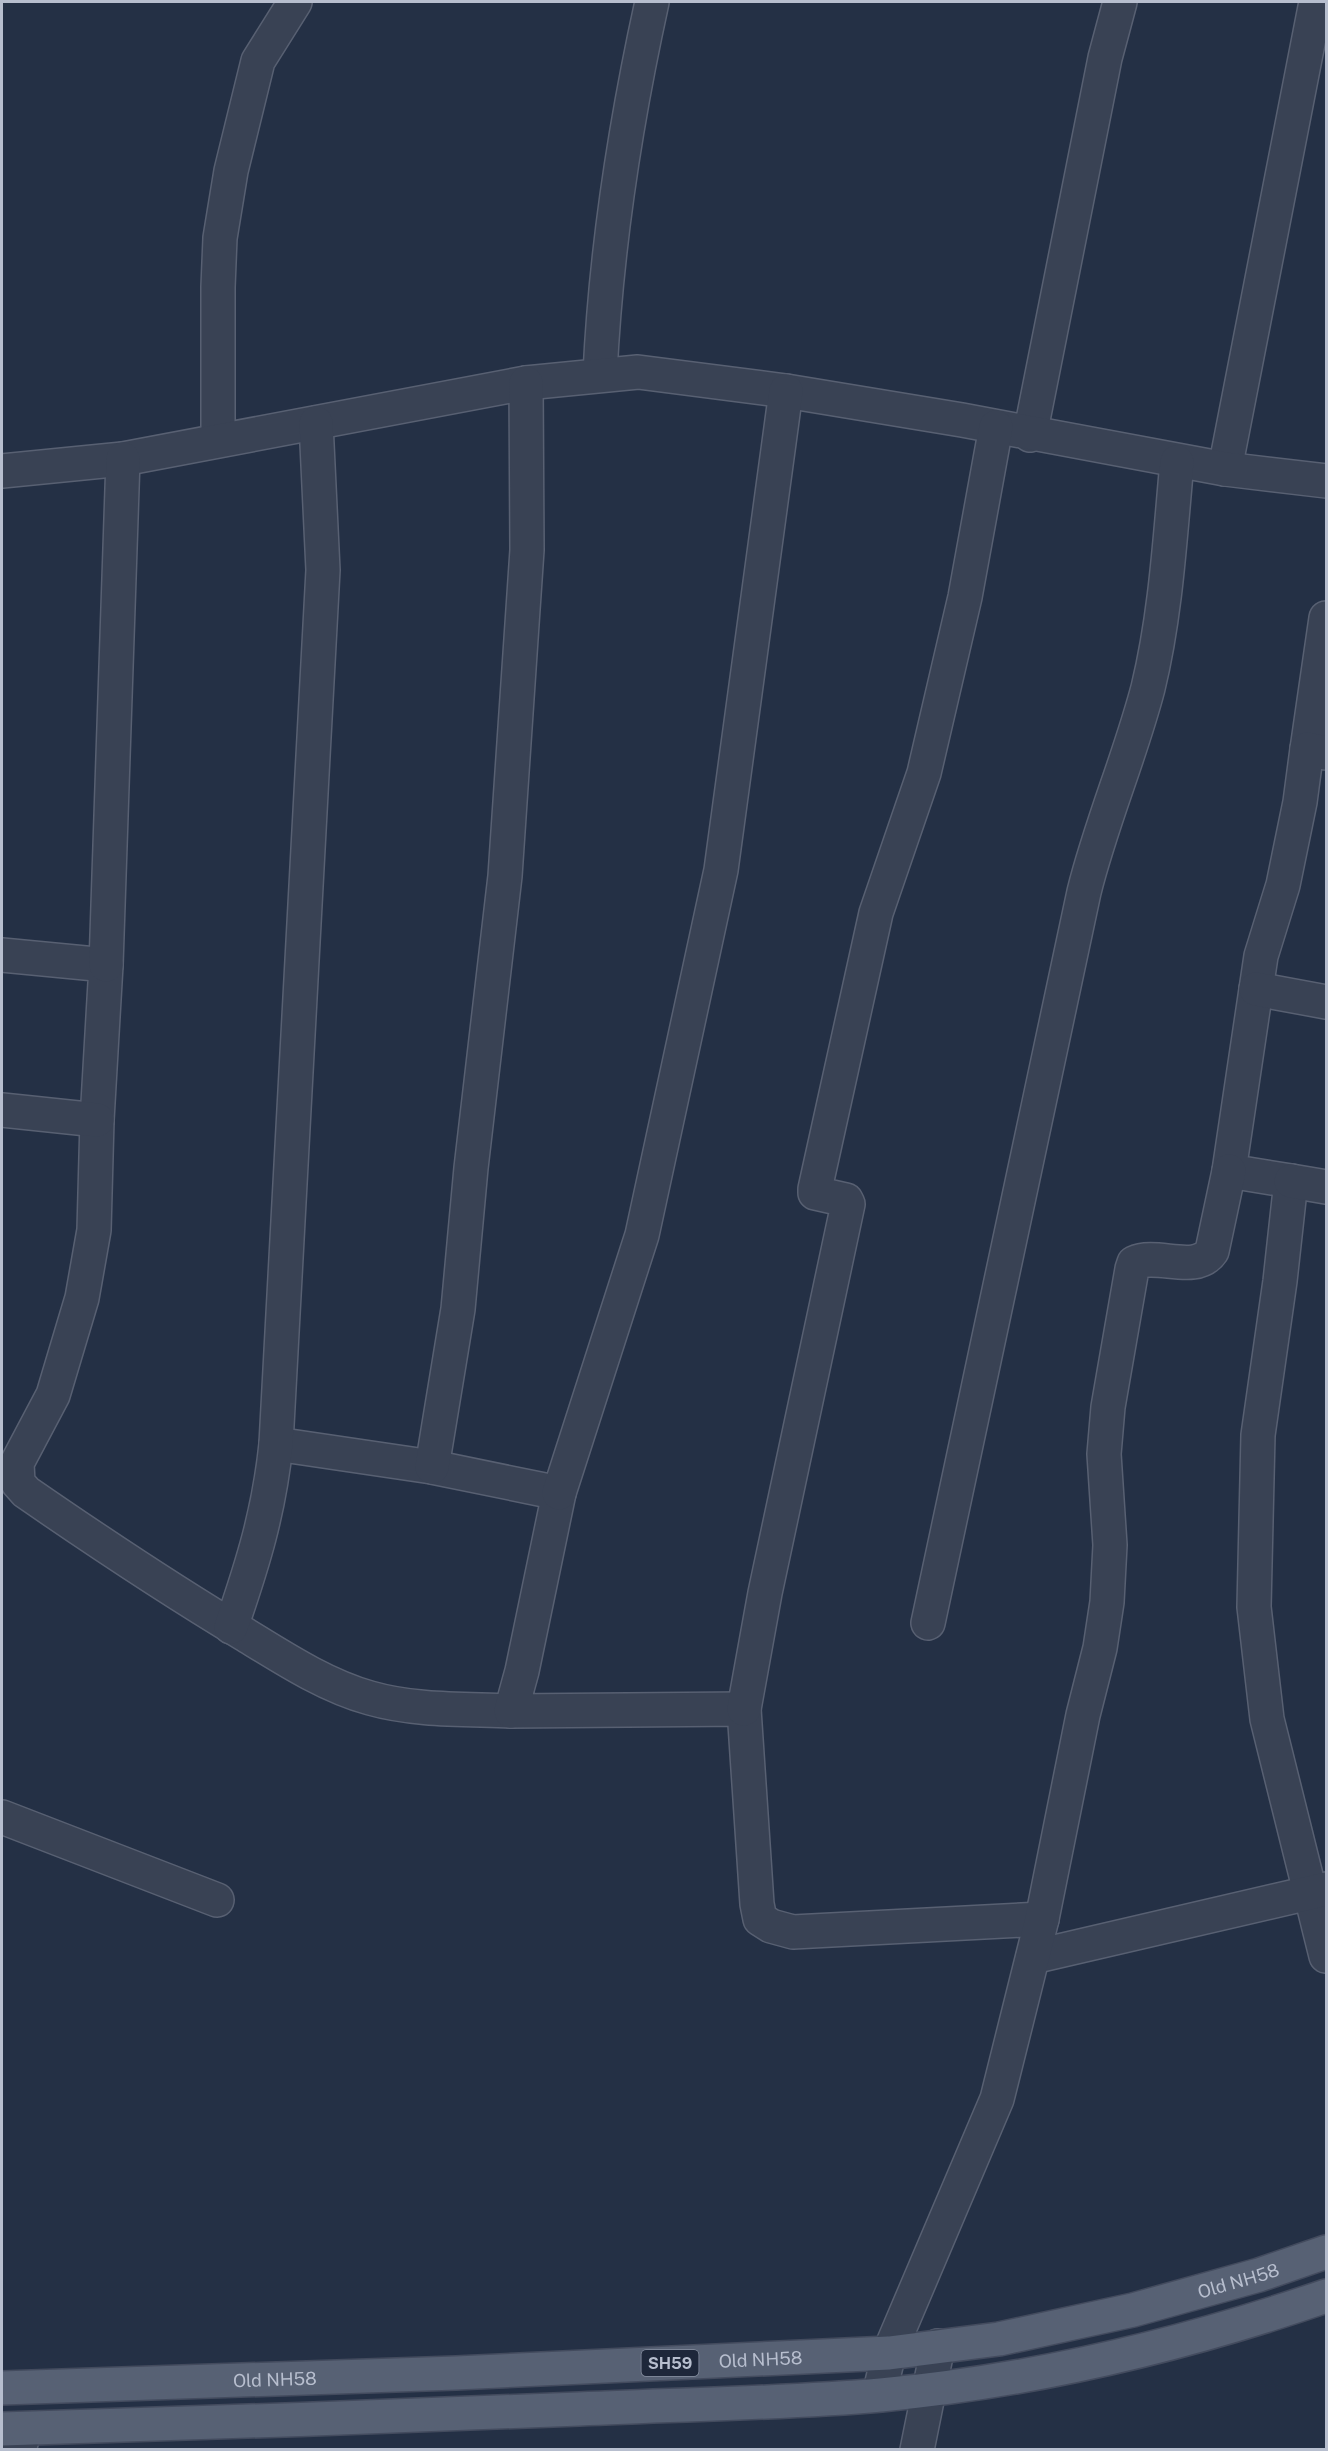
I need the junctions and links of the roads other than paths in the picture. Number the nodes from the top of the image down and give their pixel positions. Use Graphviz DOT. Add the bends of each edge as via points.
graph roads {
  1 [pos="295,2"];
  2 [pos="652,2"];
  3 [pos="1119,2"];
  4 [pos="1316,2"];
  5 [pos="600,374"];
  6 [pos="526,383"];
  7 [pos="786,391"];
  8 [pos="316,423"];
  9 [pos="996,426"];
  10 [pos="1030,435"];
  11 [pos="218,441"];
  12 [pos="123,459"];
  13 [pos="1177,462"];
  14 [pos="1225,469"];
  15 [pos="2,471"];
  16 [pos="1326,481"];
  17 [pos="1326,618"];
  18 [pos="1317,751"];
  19 [pos="2,955"];
  20 [pos="106,965"];
  21 [pos="1256,989"];
  22 [pos="1326,1002"];
  23 [pos="2,1110"];
  24 [pos="97,1120"];
  25 [pos="1229,1171"];
  26 [pos="1291,1181"];
  27 [pos="1326,1187"];
  28 [pos="276,1444"];
  29 [pos="432,1467"];
  30 [pos="559,1493"];
  31 [pos="928,1623"];
  32 [pos="231,1627"];
  33 [pos="744,1709"];
  34 [pos="511,1711"];
  35 [pos="2,1817"];
  36 [pos="1319,1891"];
  37 [pos="218,1900"];
  38 [pos="1042,1919"];
  39 [pos="1326,1956"];
  40 [pos="1033,1957"];
  41 [pos="1326,2252"];
  42 [pos="1326,2295"];
  43 [pos="938,2346"];
  44 [pos="889,2353"];
  45 [pos="2,2388"];
  46 [pos="931,2389"];
  47 [pos="879,2395"];
  48 [pos="15,2436"];
  49 [pos="917,2450"];
  1 -- 11 [label="street" via="258,61 231,171 218,277"];
  2 -- 5 [label="street" via="629,106 604,293"];
  3 -- 10 [label="street"];
  4 -- 14 [label="street"];
  5 -- 6 [label="street"];
  5 -- 7 [label="street" via="638,372"];
  6 -- 8 [label="street"];
  6 -- 29 [label="street" via="527,550 505,876 458,1309"];
  7 -- 9 [label="street"];
  7 -- 30 [label="street" via="721,870 642,1235"];
  8 -- 11 [label="street"];
  8 -- 28 [label="street" via="323,570"];
  9 -- 10 [label="street"];
  9 -- 33 [label="street" via="965,597 924,773 876,913 814,1191 846,1200 848,1204"];
  10 -- 13 [label="street"];
  11 -- 12 [label="street"];
  12 -- 15 [label="street"];
  12 -- 20 [label="street"];
  13 -- 14 [label="street"];
  13 -- 31 [label="street" via="1165,594 1148,688 1083,892"];
  14 -- 16 [label="street"];
  17 -- 18 [label="street"];
  18 -- 21 [label="street" via="1300,802"];
  19 -- 20 [label="street"];
  20 -- 24 [label="street"];
  21 -- 22 [label="street"];
  21 -- 25 [label="street"];
  23 -- 24 [label="street"];
  24 -- 32 [label="street" via="94,1230 82,1298 53,1395 17,1463 18,1483 108,1548"];
  25 -- 26 [label="street"];
  25 -- 38 [label="street" via="1208,1257 1197,1262 1146,1259 1134,1263 1132,1269 1108,1407 1104,1454 1110,1545 1107,1602"];
  26 -- 27 [label="street"];
  26 -- 36 [label="street" via="1258,1435 1254,1607 1267,1719"];
  28 -- 29 [label="street"];
  28 -- 32 [label="street" via="272,1489 259,1546"];
  29 -- 30 [label="street"];
  30 -- 34 [label="street"];
  32 -- 34 [label="street" via="279,1656 370,1698 408,1706"];
  33 -- 34 [label="street"];
  33 -- 38 [label="street" via="760,1919 793,1932"];
  35 -- 37 [label="street"];
  36 -- 39 [label="street"];
  36 -- 40 [label="street"];
  38 -- 40 [label="street"];
  40 -- 44 [label="street" via="997,2099"];
  41 -- 43 [label="main road, Old NH58 / SH59" via="1133,2310 999,2339"];
  42 -- 46 [label="main road" via="1271,2315 1143,2350 1005,2380"];
  43 -- 44 [label="main road, Old NH58 / SH59"];
  43 -- 46 [label="street"];
  44 -- 45 [label="main road, Old NH58 / SH59"];
  44 -- 47 [label="street"];
  46 -- 47 [label="main road"];
  46 -- 49 [label="street"];
  47 -- 48 [label="main road"];
}
